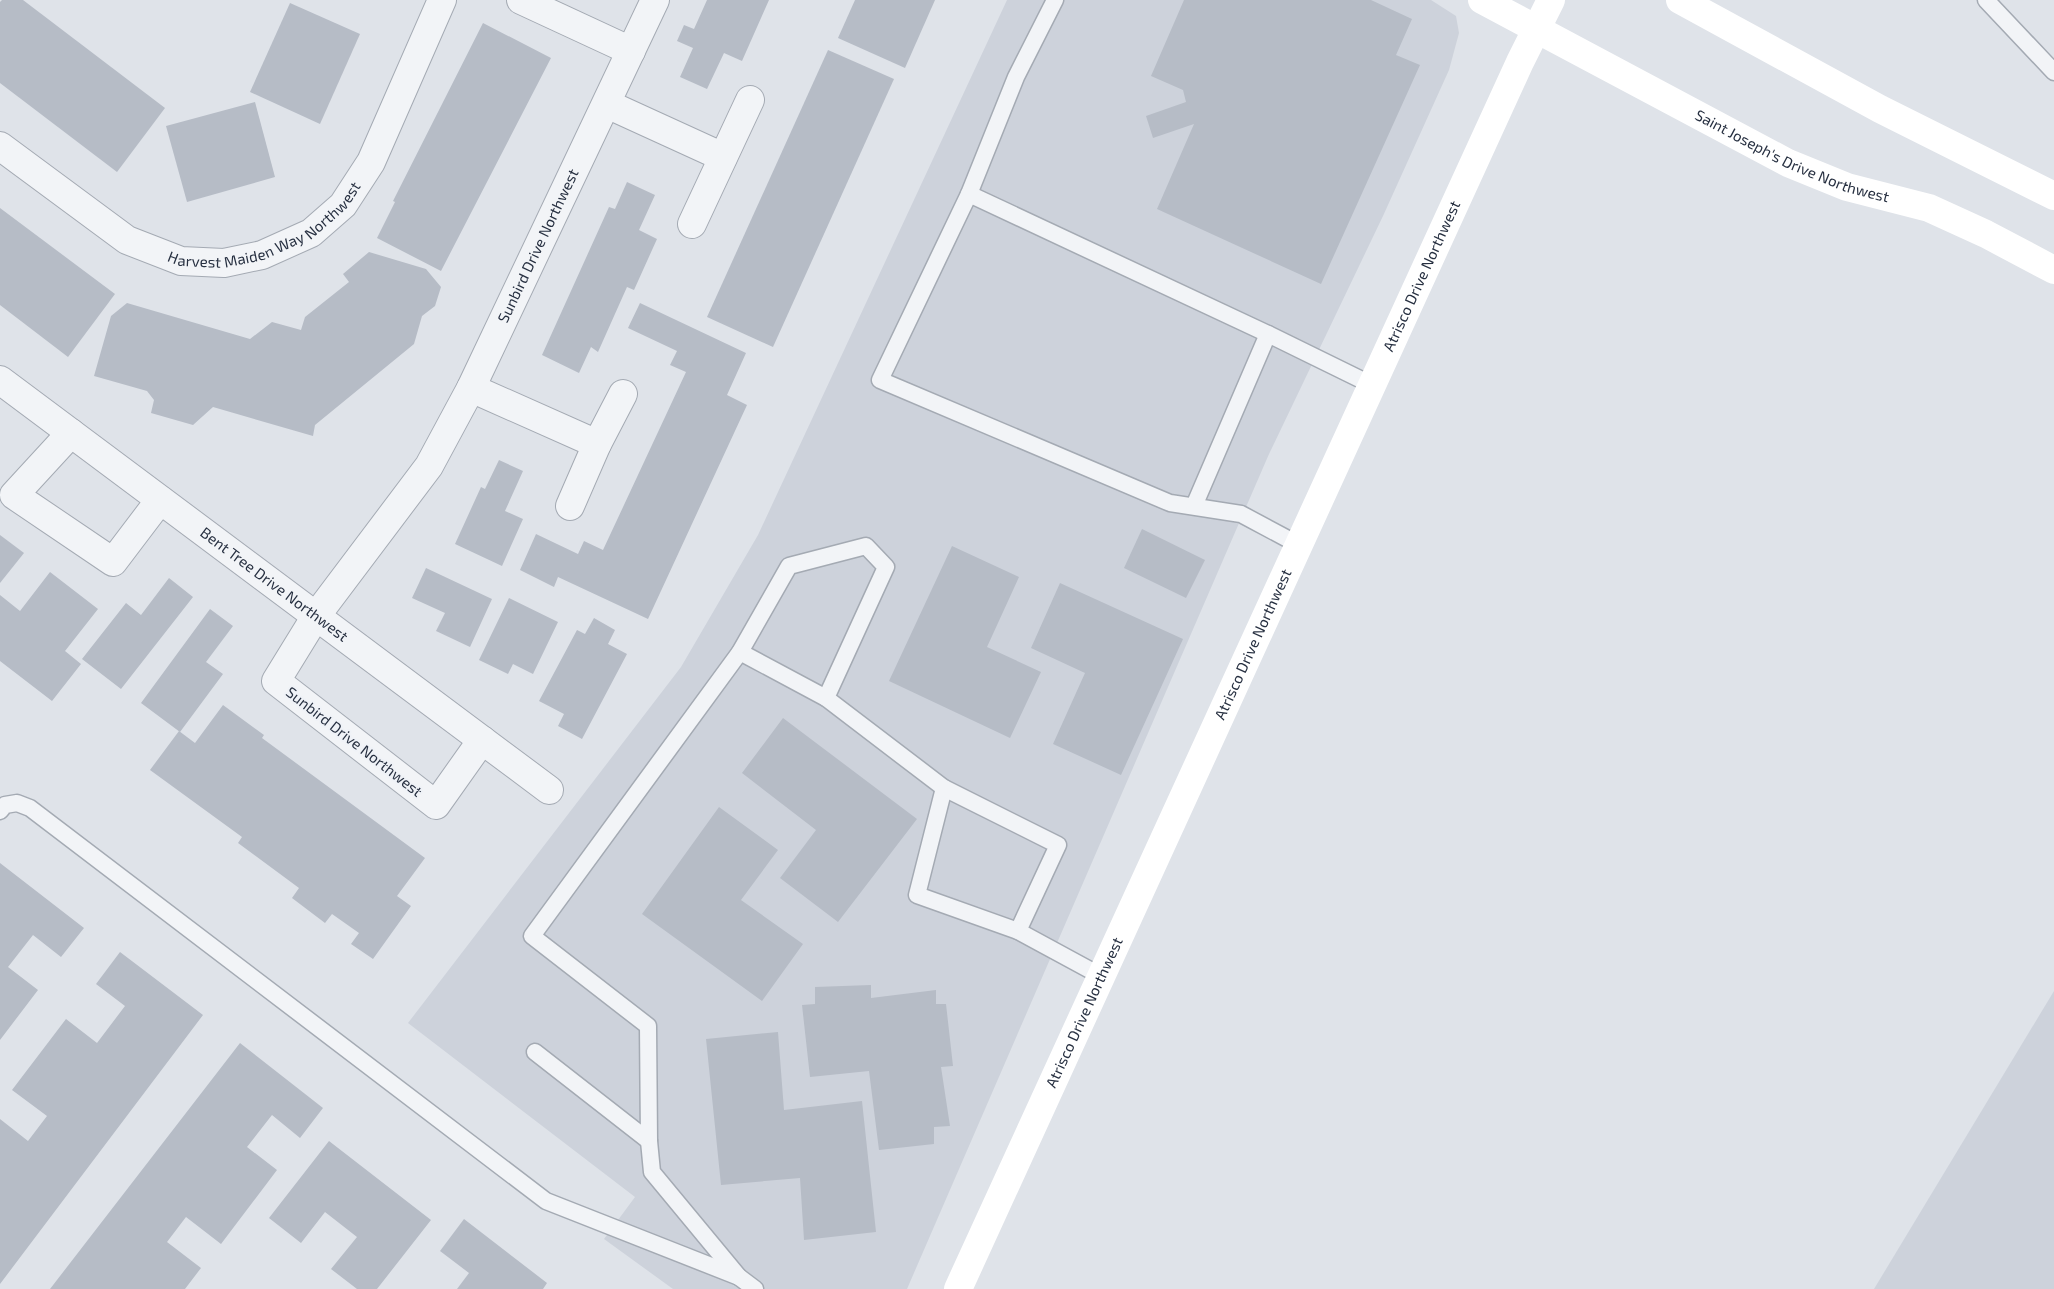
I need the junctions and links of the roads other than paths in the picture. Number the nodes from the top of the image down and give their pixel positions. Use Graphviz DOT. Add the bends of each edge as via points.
graph roads {
  1 [pos="442,0"];
  2 [pos="521,0"];
  3 [pos="655,0"];
  4 [pos="1056,0"];
  5 [pos="1482,0"];
  6 [pos="1551,0"];
  7 [pos="1680,0"];
  8 [pos="1986,0"];
  9 [pos="1536,29"];
  10 [pos="631,51"];
  11 [pos="2054,72"];
  12 [pos="750,100"];
  13 [pos="607,104"];
  14 [pos="0,146"];
  15 [pos="724,157"];
  16 [pos="969,194"];
  17 [pos="2054,196"];
  18 [pos="692,224"];
  19 [pos="2054,270"];
  20 [pos="1268,334"];
  21 [pos="0,380"];
  22 [pos="1372,385"];
  23 [pos="471,388"];
  24 [pos="623,394"];
  25 [pos="71,433"];
  26 [pos="597,444"];
  27 [pos="160,500"];
  28 [pos="570,506"];
  29 [pos="1194,506"];
  30 [pos="1299,545"];
  31 [pos="316,616"];
  32 [pos="740,652"];
  33 [pos="826,698"];
  34 [pos="482,740"];
  35 [pos="944,788"];
  36 [pos="549,790"];
  37 [pos="0,811"];
  38 [pos="1018,931"];
  39 [pos="1102,976"];
  40 [pos="535,1052"];
  41 [pos="649,1141"];
  42 [pos="739,1277"];
  43 [pos="755,1289"];
  44 [pos="958,1289"];
  1 -- 14 [label="street, Harvest Maiden Way Northwest" via="371,162 343,205 311,233 262,255 224,263 181,262 127,240"];
  2 -- 10 [label="street"];
  3 -- 10 [label="street, Sunbird Drive Northwest"];
  4 -- 16 [label="lane" via="1016,77"];
  5 -- 9 [label="street, Saint Joseph's Drive Northwest"];
  6 -- 9 [label="street, Atrisco Drive Northwest"];
  7 -- 17 [label="street" via="1880,109"];
  8 -- 11 [label="lane"];
  9 -- 19 [label="street, Saint Joseph's Drive Northwest" via="1788,163 1847,187 1929,208"];
  9 -- 22 [label="street, Atrisco Drive Northwest"];
  10 -- 13 [label="street, Sunbird Drive Northwest"];
  12 -- 15 [label="street"];
  13 -- 15 [label="street"];
  13 -- 23 [label="street, Sunbird Drive Northwest"];
  15 -- 18 [label="street"];
  16 -- 20 [label="lane"];
  16 -- 29 [label="lane" via="880,380 1170,503"];
  20 -- 22 [label="lane"];
  20 -- 29 [label="lane"];
  21 -- 25 [label="street, Bent Tree Drive Northwest"];
  22 -- 30 [label="street, Atrisco Drive Northwest"];
  23 -- 26 [label="street"];
  23 -- 31 [label="street, Sunbird Drive Northwest" via="429,466"];
  24 -- 26 [label="street"];
  25 -- 27 [label="street, Bent Tree Drive Northwest"];
  25 -- 27 [label="street" via="14,495 113,562"];
  26 -- 28 [label="street"];
  27 -- 31 [label="street, Bent Tree Drive Northwest"];
  29 -- 30 [label="lane" via="1241,514"];
  30 -- 39 [label="street, Atrisco Drive Northwest"];
  31 -- 34 [label="street, Bent Tree Drive Northwest"];
  31 -- 34 [label="street, Sunbird Drive Northwest" via="276,681 436,805"];
  32 -- 33 [label="lane"];
  32 -- 33 [label="lane" via="789,566 866,546 886,567"];
  32 -- 41 [label="lane" via="532,936 648,1026"];
  33 -- 35 [label="lane"];
  34 -- 36 [label="street, Bent Tree Drive Northwest"];
  35 -- 38 [label="lane" via="917,895"];
  35 -- 38 [label="lane" via="1058,845"];
  37 -- 42 [label="lane" via="5,805 16,802 30,808 546,1201"];
  38 -- 39 [label="lane"];
  39 -- 44 [label="street, Atrisco Drive Northwest"];
  40 -- 41 [label="lane"];
  41 -- 42 [label="lane" via="652,1172"];
  42 -- 43 [label="lane"];
}
